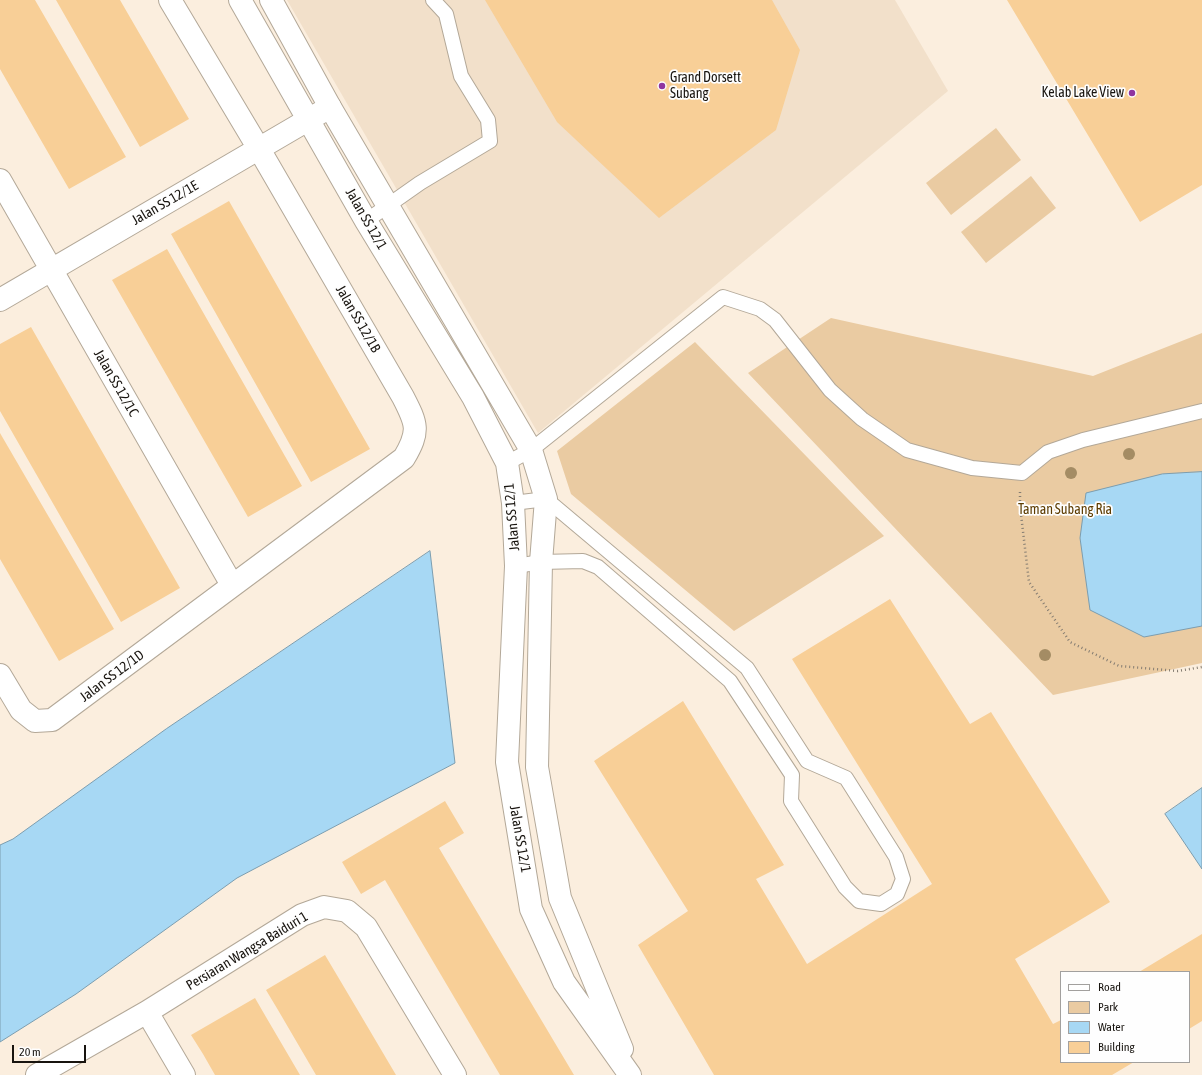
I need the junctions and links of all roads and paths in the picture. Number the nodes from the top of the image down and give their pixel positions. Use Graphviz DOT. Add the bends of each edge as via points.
graph roads {
  1 [pos="170,0"];
  2 [pos="240,0"];
  3 [pos="271,0"];
  4 [pos="433,0"];
  5 [pos="330,107"];
  6 [pos="308,120"];
  7 [pos="259,149"];
  8 [pos="0,180"];
  9 [pos="389,206"];
  10 [pos="366,221"];
  11 [pos="51,270"];
  12 [pos="0,300"];
  13 [pos="1202,411"];
  14 [pos="531,450"];
  15 [pos="507,463"];
  16 [pos="1022,473"];
  17 [pos="546,499"];
  18 [pos="513,503"];
  19 [pos="541,562"];
  20 [pos="516,566"];
  21 [pos="232,585"];
  22 [pos="1202,667"];
  23 [pos="0,675"];
  24 [pos="147,1012"];
  25 [pos="37,1075"];
  26 [pos="184,1075"];
  27 [pos="455,1075"];
  28 [pos="632,1075"];
  1 -- 7 [label="street, Jalan SS 12/1B"];
  2 -- 6 [label="street, Jalan SS 12/1"];
  3 -- 5 [label="street, Jalan SS 12/1"];
  4 -- 9 [label="lane" via="446,14 461,76 488,120 490,141 420,183"];
  5 -- 6 [label="street, Jalan SS 12/1E"];
  5 -- 9 [label="street, Jalan SS 12/1"];
  6 -- 7 [label="street, Jalan SS 12/1E"];
  6 -- 10 [label="street, Jalan SS 12/1"];
  7 -- 11 [label="street, Jalan SS 12/1E"];
  7 -- 21 [label="street, Jalan SS 12/1B" via="403,397 416,426 414,442 404,458"];
  8 -- 11 [label="street, Jalan SS 12/1C"];
  9 -- 10 [label="lane"];
  9 -- 14 [label="street, Jalan SS 12/1"];
  10 -- 15 [label="street, Jalan SS 12/1" via="473,397"];
  11 -- 12 [label="street, Jalan SS 12/1E"];
  11 -- 21 [label="street, Jalan SS 12/1C"];
  13 -- 16 [label="lane" via="1083,440 1048,452"];
  14 -- 15 [label="lane"];
  14 -- 16 [label="lane" via="723,297 760,309 775,320 830,390 862,419 907,450 972,468"];
  14 -- 17 [label="street, Jalan SS 12/1"];
  15 -- 18 [label="street, Jalan SS 12/1"];
  16 -- 22 [label="path" via="1020,506 1029,582 1070,642 1119,666 1178,671"];
  17 -- 18 [label="lane"];
  17 -- 19 [label="street, Jalan SS 12/1"];
  17 -- 19 [label="lane" via="747,668 807,761 846,778 896,857 903,879 897,894 882,904 859,901 845,887 792,801 792,775 730,681 598,568 583,561"];
  18 -- 20 [label="street, Jalan SS 12/1"];
  19 -- 20 [label="lane"];
  19 -- 28 [label="street, Jalan SS 12/1" via="537,767 560,898"];
  20 -- 28 [label="street, Jalan SS 12/1" via="507,762 531,909 564,982"];
  21 -- 23 [label="street, Jalan SS 12/1D" via="52,720 35,721 21,710"];
  24 -- 25 [label="street, Persiaran Wangsa Baiduri 1"];
  24 -- 26 [label="street"];
  24 -- 27 [label="street, Persiaran Wangsa Baiduri 1" via="302,915 324,907 347,911 366,927"];
}
